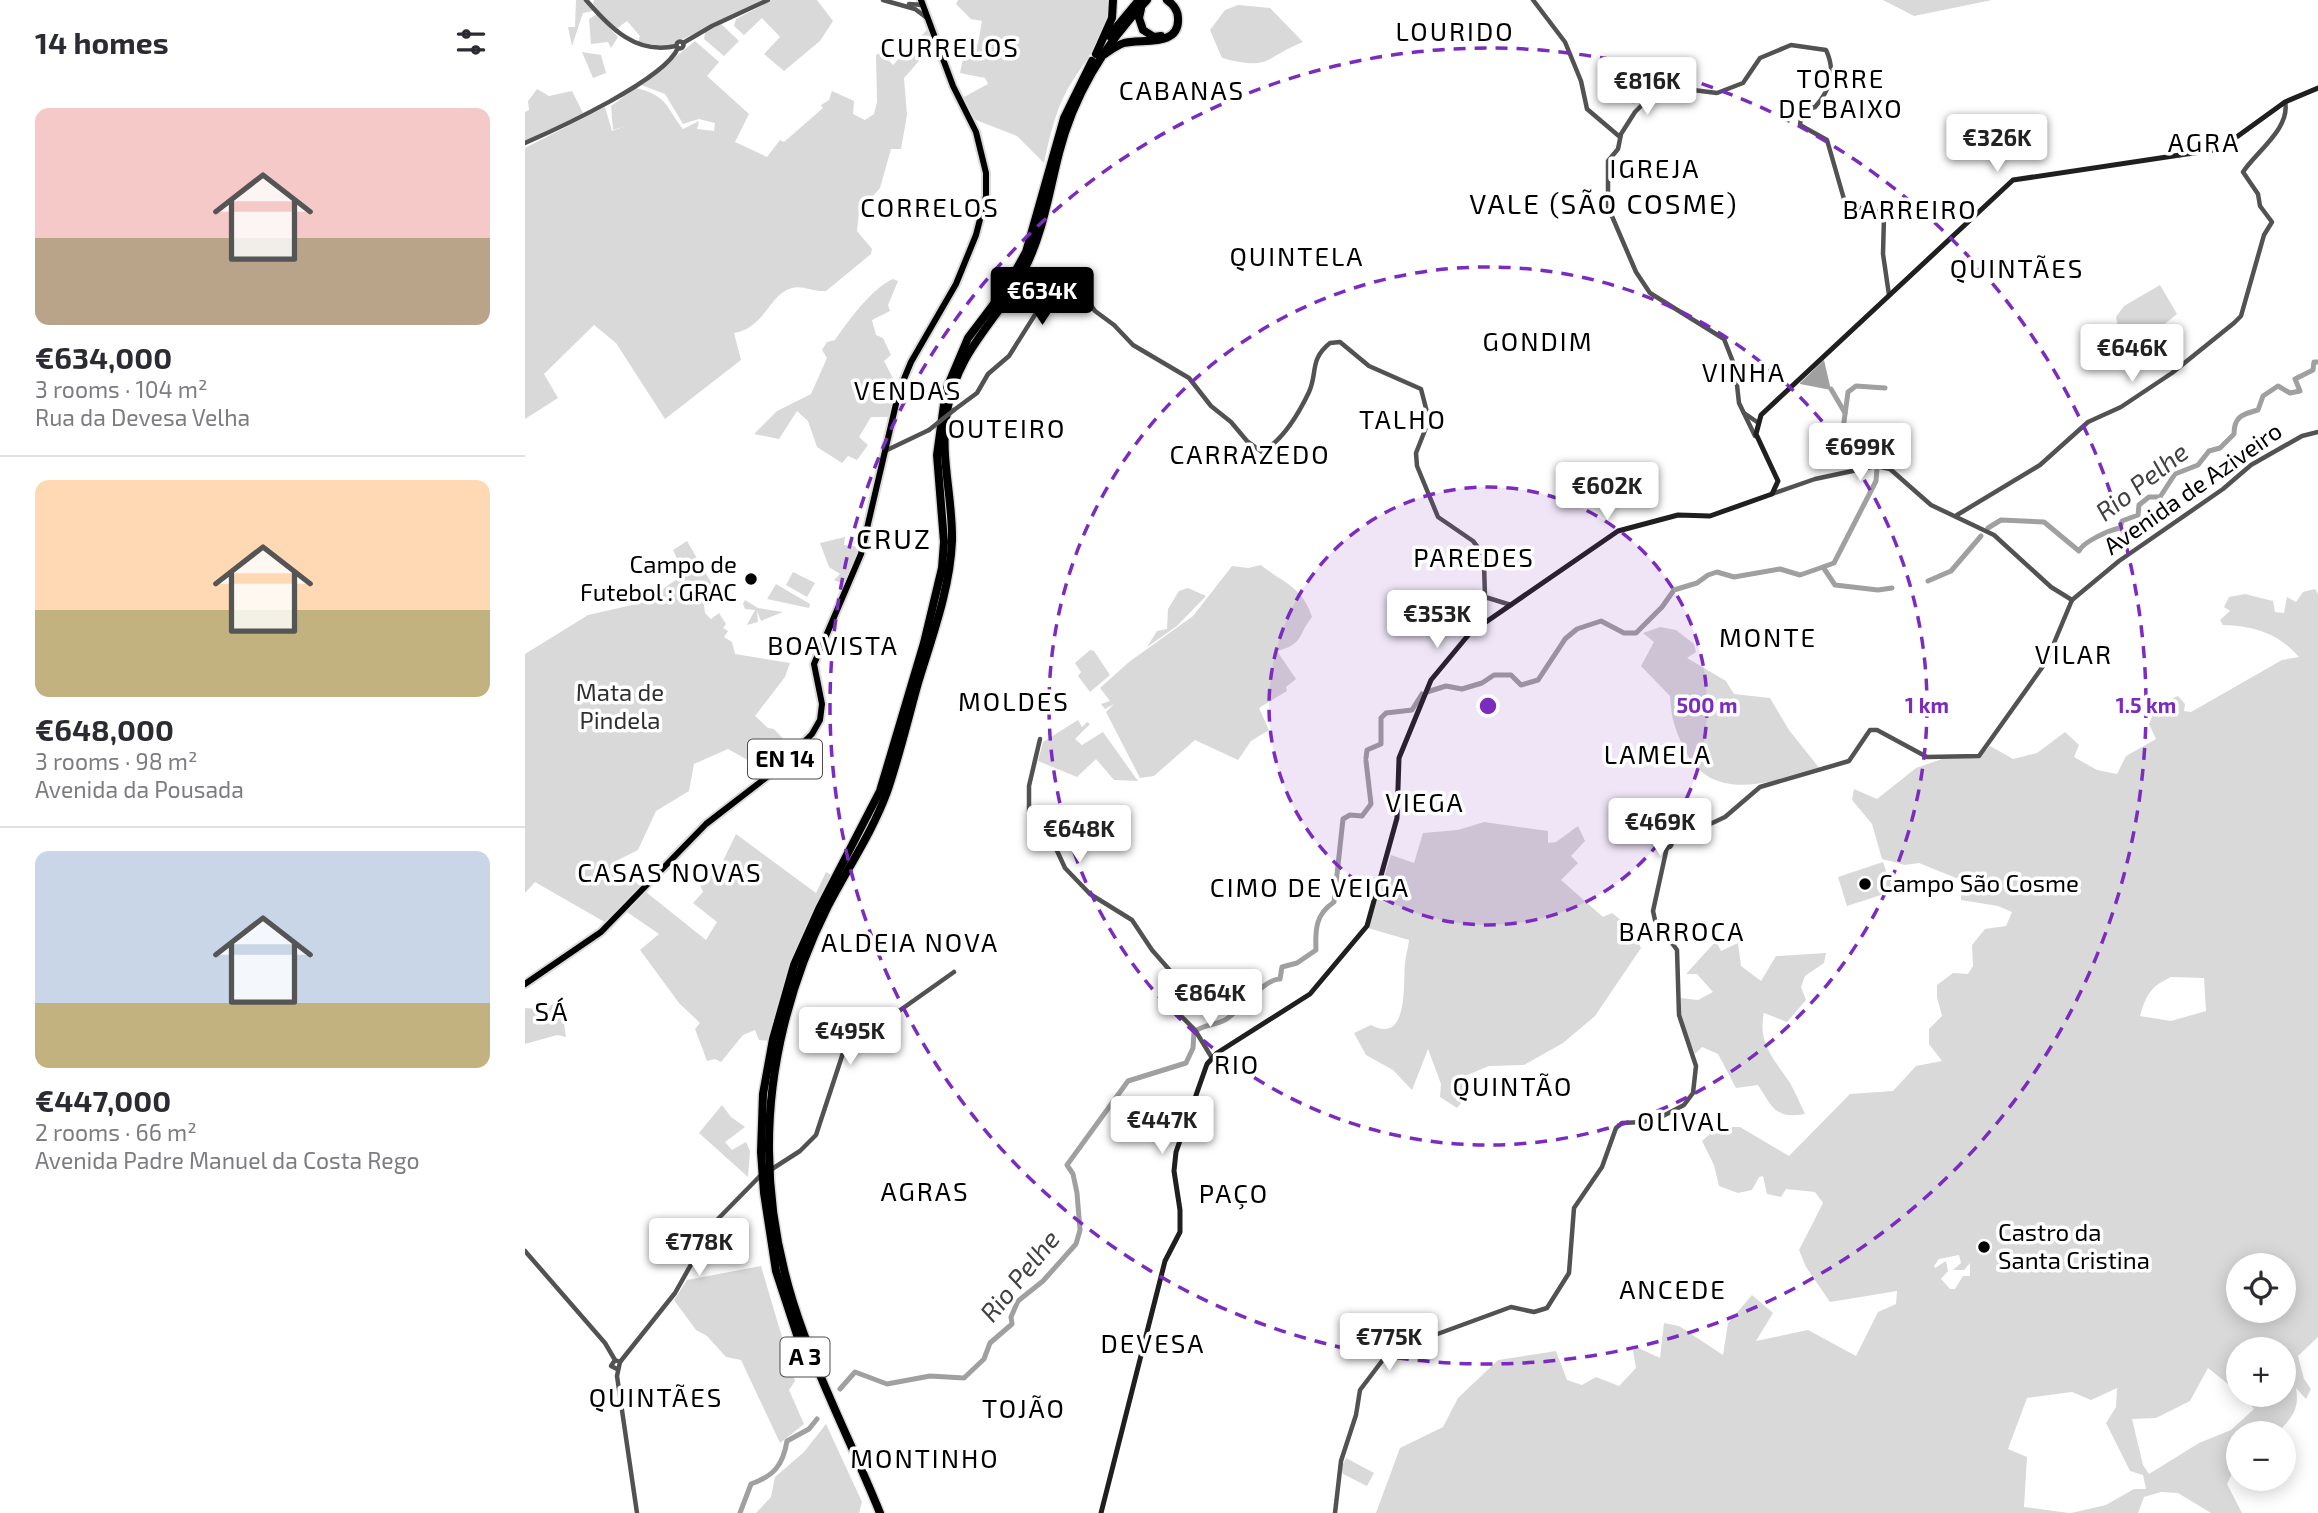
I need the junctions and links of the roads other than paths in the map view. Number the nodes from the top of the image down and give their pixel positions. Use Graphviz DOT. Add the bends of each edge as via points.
graph roads {
  1 [pos="586,0"];
  2 [pos="768,0"];
  3 [pos="883,0"];
  4 [pos="914,0"];
  5 [pos="1112,0"];
  6 [pos="1165,0"];
  7 [pos="1533,0"];
  8 [pos="1143,1"];
  9 [pos="922,2"];
  10 [pos="909,4"];
  11 [pos="902,5"];
  12 [pos="915,9"];
  13 [pos="928,18"];
  14 [pos="677,47"];
  15 [pos="1098,56"];
  16 [pos="2318,88"];
  17 [pos="2285,102"];
  18 [pos="1620,137"];
  19 [pos="525,143"];
  20 [pos="1889,295"];
  21 [pos="1761,415"];
  22 [pos="1749,418"];
  23 [pos="1758,422"];
  24 [pos="2318,432"];
  25 [pos="1756,436"];
  26 [pos="886,448"];
  27 [pos="1777,484"];
  28 [pos="1787,489"];
  29 [pos="1772,494"];
  30 [pos="1957,515"];
  31 [pos="2072,600"];
  32 [pos="1511,605"];
  33 [pos="1040,739"];
  34 [pos="954,972"];
  35 [pos="525,984"];
  36 [pos="1212,1058"];
  37 [pos="772,1169"];
  38 [pos="760,1176"];
  39 [pos="525,1251"];
  40 [pos="617,1361"];
  41 [pos="617,1369"];
  42 [pos="637,1513"];
  43 [pos="875,1513"];
  44 [pos="880,1513"];
  45 [pos="1101,1513"];
  46 [pos="1335,1513"];
  1 -- 14 [label="street" via="624,39"];
  2 -- 14 [label="street" via="712,26 683,43 683,48"];
  3 -- 11 [label="street"];
  4 -- 10 [label="street"];
  5 -- 15 [label="highway, A 3" via="1112,18"];
  6 -- 8 [label="highway, A 3" via="1175,19 1170,32 1158,37 1147,34 1140,25"];
  6 -- 15 [label="highway" via="1175,7 1178,18 1169,37 1125,43"];
  7 -- 18 [label="street" via="1565,42 1587,109"];
  8 -- 15 [label="highway, A 3"];
  9 -- 10 [label="street"];
  9 -- 12 [label="street"];
  9 -- 13 [label="main road, EN 14"];
  10 -- 11 [label="street"];
  11 -- 12 [label="street"];
  12 -- 13 [label="street"];
  13 -- 26 [label="main road, EN 14" via="974,127 987,178 983,211 969,253 948,301 904,378"];
  14 -- 19 [label="street" via="674,57 632,88"];
  15 -- 43 [label="highway, A 3" via="1064,118 1026,252 1006,288 968,338 946,390 937,455 944,542 936,596 880,791 795,965 773,1039 764,1094 761,1152 776,1271 797,1340"];
  15 -- 44 [label="highway, A 3" via="1069,119 1032,254 1012,291 965,356 952,390 943,455 952,542 943,597 886,793 801,967 771,1095 770,1192 782,1269 803,1338"];
  16 -- 17 [label="main road"];
  17 -- 20 [label="main road" via="2220,149 2013,180"];
  17 -- 30 [label="street" via="2279,127 2243,172 2272,222 2264,235 2241,316 2172,373 2121,407 2088,422 2041,465"];
  18 -- 20 [label="street" via="1635,112 1661,86 1717,93 1743,83 1761,58 1791,45 1826,50 1832,65 1830,83 1815,107 1803,111 1801,125 1827,140 1846,206 1875,210 1884,216"];
  18 -- 22 [label="street" via="1618,149 1608,161 1607,201 1633,265 1655,298 1724,339 1743,411"];
  20 -- 21 [label="main road"];
  21 -- 22 [label="street"];
  21 -- 23 [label="main road"];
  22 -- 23 [label="street"];
  22 -- 25 [label="street"];
  23 -- 25 [label="main road"];
  24 -- 31 [label="street, Avenida de Aziveiro" via="2251,465"];
  25 -- 27 [label="main road"];
  26 -- 32 [label="street, bridge" via="894,449 929,430 977,393 988,374 1009,356 1048,294 1067,285 1081,291 1095,311 1136,347 1189,378 1211,406 1262,452 1292,422 1309,392 1317,357 1332,342 1340,342 1369,366 1421,389 1429,421 1416,460 1430,502 1438,517 1473,541 1484,564 1485,597"];
  26 -- 35 [label="main road, EN 14" via="862,550 814,664 823,710 815,730 771,774 706,824 601,932"];
  27 -- 28 [label="street"];
  27 -- 29 [label="main road"];
  28 -- 29 [label="street"];
  28 -- 30 [label="street" via="1883,467 1897,473 1928,503"];
  29 -- 32 [label="main road" via="1710,516 1678,515 1618,531"];
  30 -- 31 [label="street" via="1994,535"];
  31 -- 46 [label="street" via="2038,675 1979,756 1927,758 1870,730 1849,761 1760,787 1725,817 1666,841 1654,916 1677,950 1679,1015 1696,1066 1695,1088 1684,1105 1663,1116 1618,1125 1602,1167 1577,1202 1569,1273 1547,1308 1534,1312 1511,1307 1402,1347 1382,1361 1360,1390 1341,1461"];
  32 -- 36 [label="main road" via="1464,638 1428,685 1397,764 1397,818 1367,926 1315,988"];
  33 -- 36 [label="street" via="1029,786 1029,811 1046,827 1065,868 1090,894 1132,920 1188,991 1179,1008"];
  34 -- 37 [label="street" via="844,1049 816,1135"];
  36 -- 45 [label="main road" via="1176,1152 1180,1233 1165,1261"];
  38 -- 40 [label="street" via="715,1222 675,1293"];
  39 -- 40 [label="street"];
  40 -- 41 [label="street"];
  40 -- 41 [label="street" via="611,1366"];
  41 -- 42 [label="street"];
}
